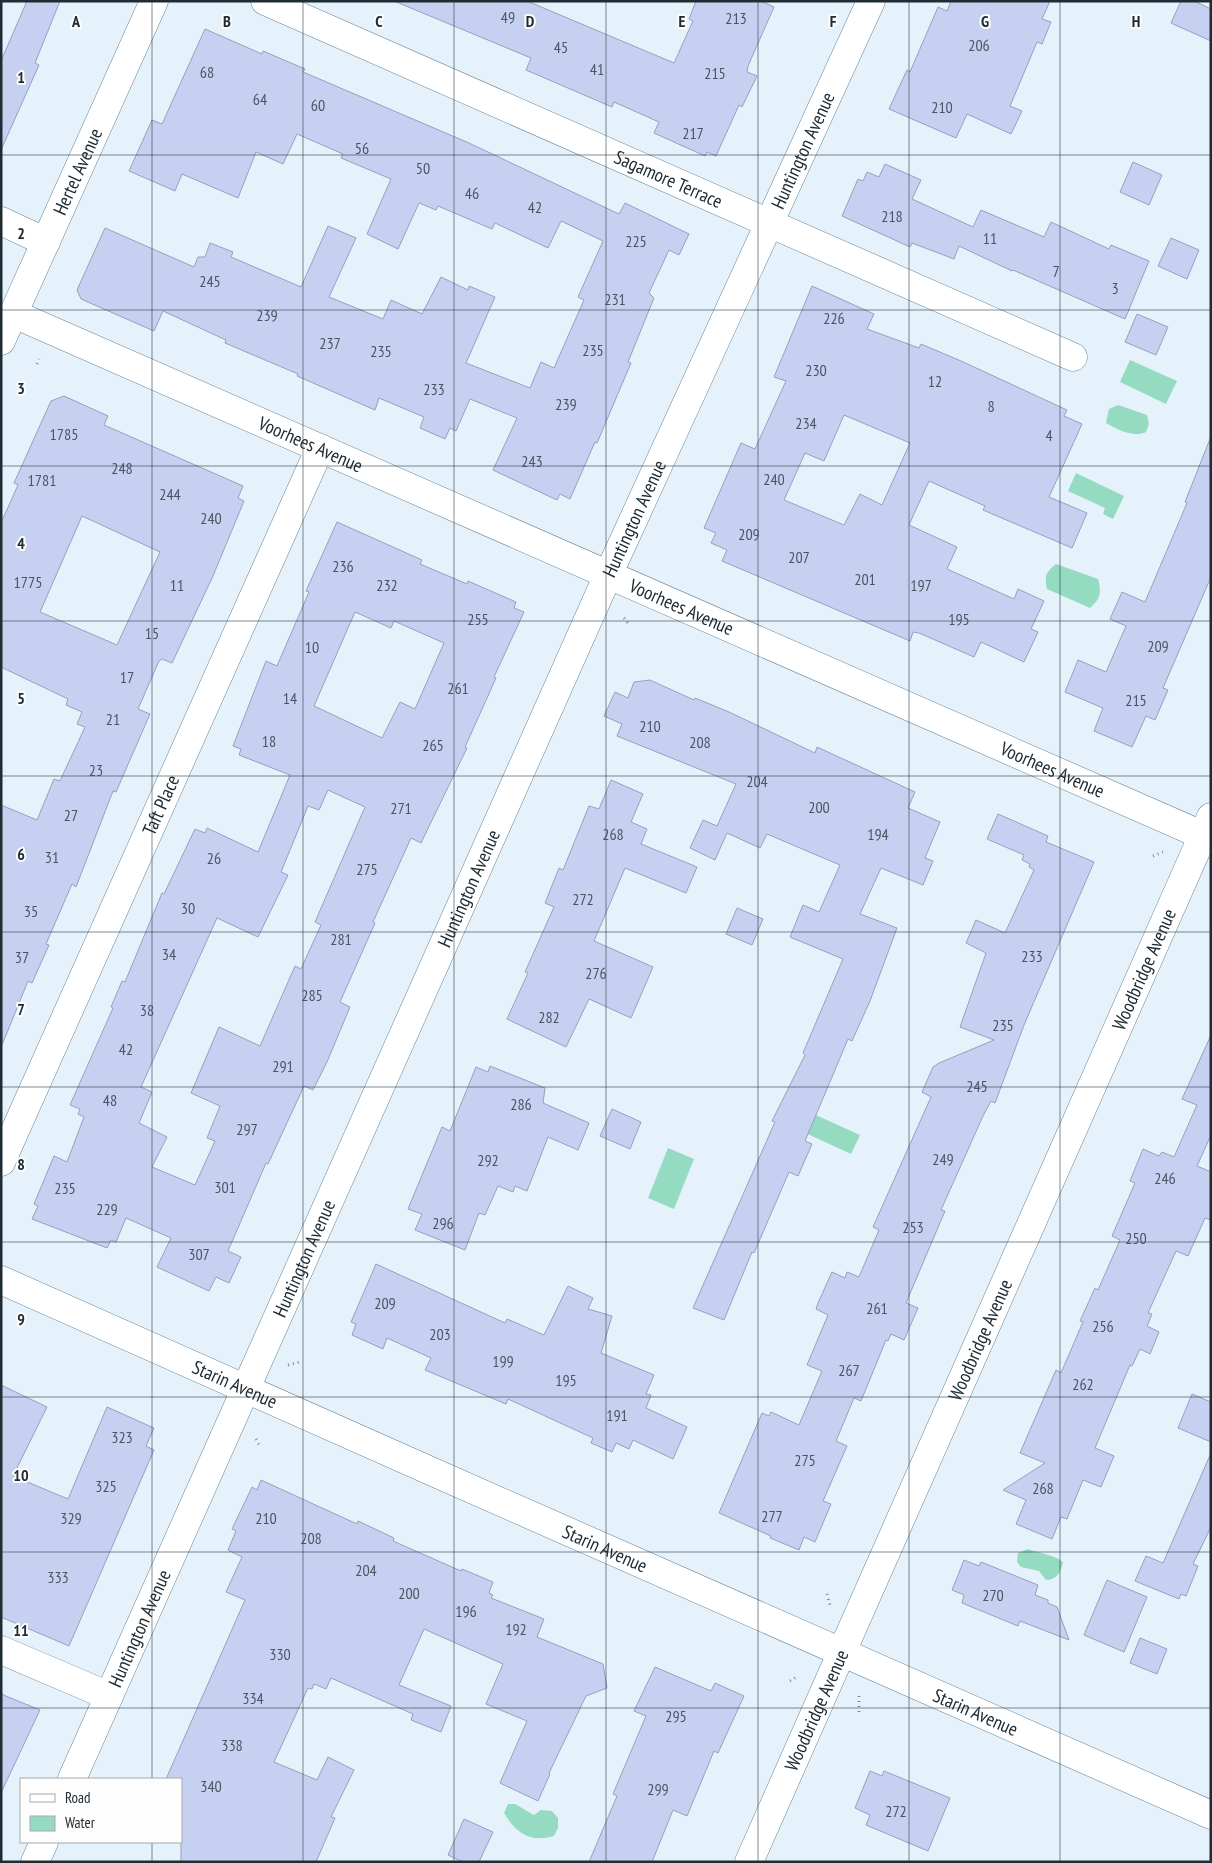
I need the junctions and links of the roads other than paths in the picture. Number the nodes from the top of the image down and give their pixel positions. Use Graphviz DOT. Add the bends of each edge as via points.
graph roads {
  1 [pos="154,1"];
  2 [pos="265,1"];
  3 [pos="871,1"];
  4 [pos="1,221"];
  5 [pos="769,225"];
  6 [pos="46,242"];
  7 [pos="14,314"];
  8 [pos="1,341"];
  9 [pos="1073,357"];
  10 [pos="320,448"];
  11 [pos="608,575"];
  12 [pos="1208,831"];
  13 [pos="1,1162"];
  14 [pos="1,1280"];
  15 [pos="245,1388"];
  16 [pos="1,1650"];
  17 [pos="840,1654"];
  18 [pos="109,1696"];
  19 [pos="72,1778"];
  20 [pos="1211,1815"];
  21 [pos="44,1843"];
  22 [pos="35,1862"];
  23 [pos="749,1862"];
  1 -- 6 [label="street, Hertel Avenue"];
  2 -- 5 [label="street, Sagamore Terrace"];
  3 -- 5 [label="street, Huntington Avenue"];
  4 -- 6 [label="street"];
  5 -- 9 [label="street, Sagamore Terrace"];
  5 -- 11 [label="street, Huntington Avenue"];
  6 -- 7 [label="street, Hertel Avenue"];
  7 -- 8 [label="street, Hertel Avenue"];
  7 -- 10 [label="street, Voorhees Avenue"];
  10 -- 11 [label="street, Voorhees Avenue"];
  10 -- 13 [label="street, Taft Place"];
  11 -- 12 [label="street, Voorhees Avenue"];
  11 -- 15 [label="street, Huntington Avenue"];
  12 -- 17 [label="street, Woodbridge Avenue"];
  14 -- 15 [label="street, Starin Avenue"];
  15 -- 17 [label="street, Starin Avenue"];
  15 -- 18 [label="street, Huntington Avenue"];
  16 -- 18 [label="street"];
  17 -- 20 [label="street, Starin Avenue"];
  17 -- 23 [label="street, Woodbridge Avenue"];
  18 -- 19 [label="street, Huntington Avenue"];
  21 -- 22 [label="street"];
}
